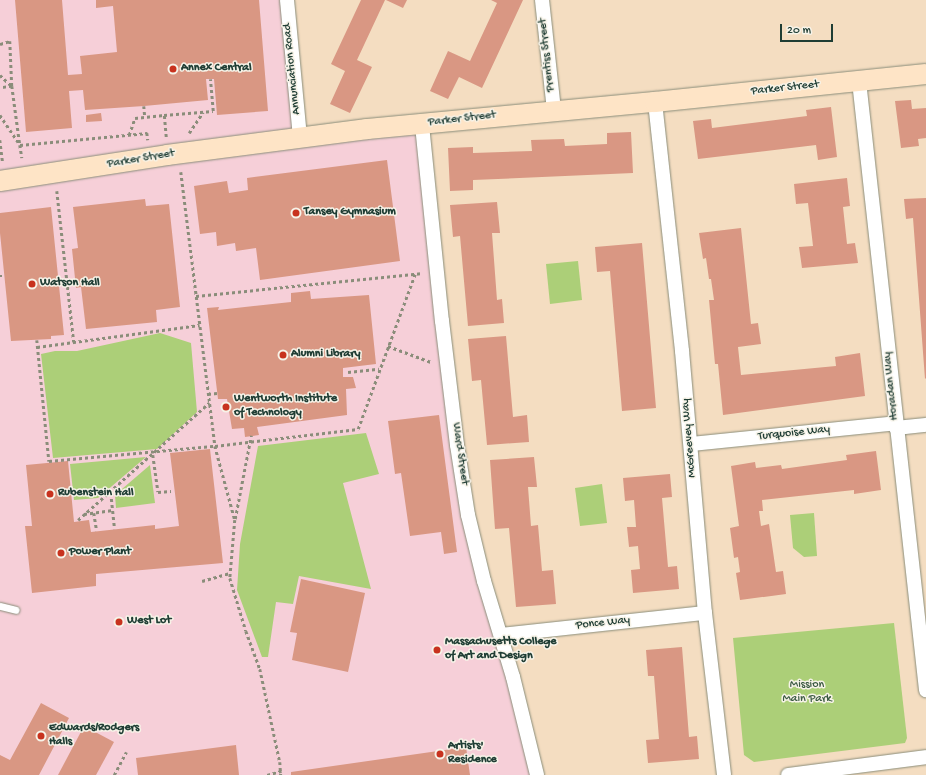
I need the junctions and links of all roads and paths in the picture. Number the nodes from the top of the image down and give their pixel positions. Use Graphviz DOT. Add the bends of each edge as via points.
graph roads {
  1 [pos="287,0"];
  2 [pos="542,0"];
  3 [pos="0,44"];
  4 [pos="926,74"];
  5 [pos="0,75"];
  6 [pos="210,79"];
  7 [pos="859,81"];
  8 [pos="12,86"];
  9 [pos="0,88"];
  10 [pos="655,102"];
  11 [pos="144,106"];
  12 [pos="554,110"];
  13 [pos="203,112"];
  14 [pos="0,115"];
  15 [pos="164,115"];
  16 [pos="145,117"];
  17 [pos="422,125"];
  18 [pos="128,135"];
  19 [pos="187,137"];
  20 [pos="300,137"];
  21 [pos="0,140"];
  22 [pos="166,140"];
  23 [pos="149,142"];
  24 [pos="20,145"];
  25 [pos="23,161"];
  26 [pos="181,171"];
  27 [pos="1,172"];
  28 [pos="57,191"];
  29 [pos="421,265"];
  30 [pos="422,273"];
  31 [pos="415,274"];
  32 [pos="423,280"];
  33 [pos="196,296"];
  34 [pos="200,325"];
  35 [pos="37,340"];
  36 [pos="74,342"];
  37 [pos="388,346"];
  38 [pos="37,347"];
  39 [pos="431,355"];
  40 [pos="380,369"];
  41 [pos="348,372"];
  42 [pos="217,393"];
  43 [pos="208,394"];
  44 [pos="209,403"];
  45 [pos="926,425"];
  46 [pos="896,426"];
  47 [pos="251,436"];
  48 [pos="250,442"];
  49 [pos="691,444"];
  50 [pos="215,446"];
  51 [pos="159,450"];
  52 [pos="153,455"];
  53 [pos="171,491"];
  54 [pos="111,493"];
  55 [pos="113,510"];
  56 [pos="94,512"];
  57 [pos="84,514"];
  58 [pos="78,520"];
  59 [pos="235,520"];
  60 [pos="115,529"];
  61 [pos="97,531"];
  62 [pos="230,574"];
  63 [pos="202,581"];
  64 [pos="0,606"];
  65 [pos="16,610"];
  66 [pos="705,613"];
  67 [pos="500,635"];
  68 [pos="926,690"];
  69 [pos="126,752"];
  70 [pos="926,757"];
  71 [pos="281,771"];
  72 [pos="114,775"];
  73 [pos="267,775"];
  74 [pos="281,775"];
  75 [pos="537,775"];
  76 [pos="724,775"];
  77 [pos="788,775"];
  1 -- 20 [label="street, Annunciation Road"];
  2 -- 12 [label="street, Prentiss Street"];
  3 -- 8 [label="path" via="10,41"];
  4 -- 7 [label="street, Parker Street"];
  5 -- 8 [label="path"];
  6 -- 13 [label="path" via="213,111"];
  7 -- 10 [label="street, Parker Street"];
  7 -- 46 [label="street, Horadan Way"];
  8 -- 9 [label="path"];
  8 -- 24 [label="path"];
  10 -- 12 [label="street, Parker Street"];
  10 -- 49 [label="street, McGreevey Way"];
  11 -- 16 [label="path"];
  12 -- 17 [label="street, Parker Street"];
  13 -- 15 [label="path"];
  13 -- 19 [label="path"];
  14 -- 24 [label="path"];
  15 -- 16 [label="path"];
  15 -- 22 [label="path"];
  16 -- 18 [label="path" via="135,118"];
  17 -- 20 [label="street, Parker Street"];
  17 -- 67 [label="street, Ward Street" via="457,445 468,515"];
  18 -- 23 [label="path" via="147,133"];
  18 -- 24 [label="path"];
  20 -- 27 [label="street, Parker Street" via="167,155"];
  21 -- 27 [label="path"];
  24 -- 25 [label="path"];
  26 -- 33 [label="path"];
  28 -- 36 [label="path"];
  29 -- 30 [label="path"];
  30 -- 31 [label="path"];
  30 -- 32 [label="path"];
  31 -- 33 [label="path"];
  31 -- 37 [label="path"];
  33 -- 34 [label="path"];
  34 -- 36 [label="path"];
  34 -- 43 [label="path"];
  35 -- 38 [label="path"];
  36 -- 38 [label="path"];
  37 -- 39 [label="path" via="432,362"];
  37 -- 40 [label="path"];
  38 -- 51 [label="path" via="50,461"];
  40 -- 41 [label="path"];
  40 -- 48 [label="path" via="358,429"];
  42 -- 43 [label="path"];
  43 -- 44 [label="path"];
  44 -- 50 [label="path"];
  44 -- 51 [label="path"];
  45 -- 46 [label="street, Turquoise Way"];
  46 -- 49 [label="street, Turquoise Way"];
  46 -- 68 [label="street, Horadan Way"];
  47 -- 48 [label="path"];
  48 -- 50 [label="path"];
  48 -- 59 [label="path"];
  49 -- 66 [label="street, McGreevey Way"];
  50 -- 51 [label="path"];
  50 -- 59 [label="path"];
  51 -- 52 [label="path"];
  52 -- 53 [label="path" via="158,492"];
  52 -- 54 [label="path"];
  54 -- 55 [label="path"];
  54 -- 57 [label="path"];
  55 -- 56 [label="path"];
  55 -- 60 [label="path"];
  56 -- 57 [label="path"];
  56 -- 61 [label="path"];
  57 -- 58 [label="path"];
  59 -- 62 [label="path"];
  62 -- 63 [label="path"];
  62 -- 71 [label="path" via="260,669"];
  64 -- 65 [label="lane"];
  66 -- 67 [label="street, Ponce Way"];
  66 -- 76 [label="street, McGreevey Way"];
  67 -- 75 [label="street, Ward Street"];
  69 -- 72 [label="path"];
  70 -- 77 [label="street"];
  71 -- 73 [label="path"];
  71 -- 74 [label="path"];
}
